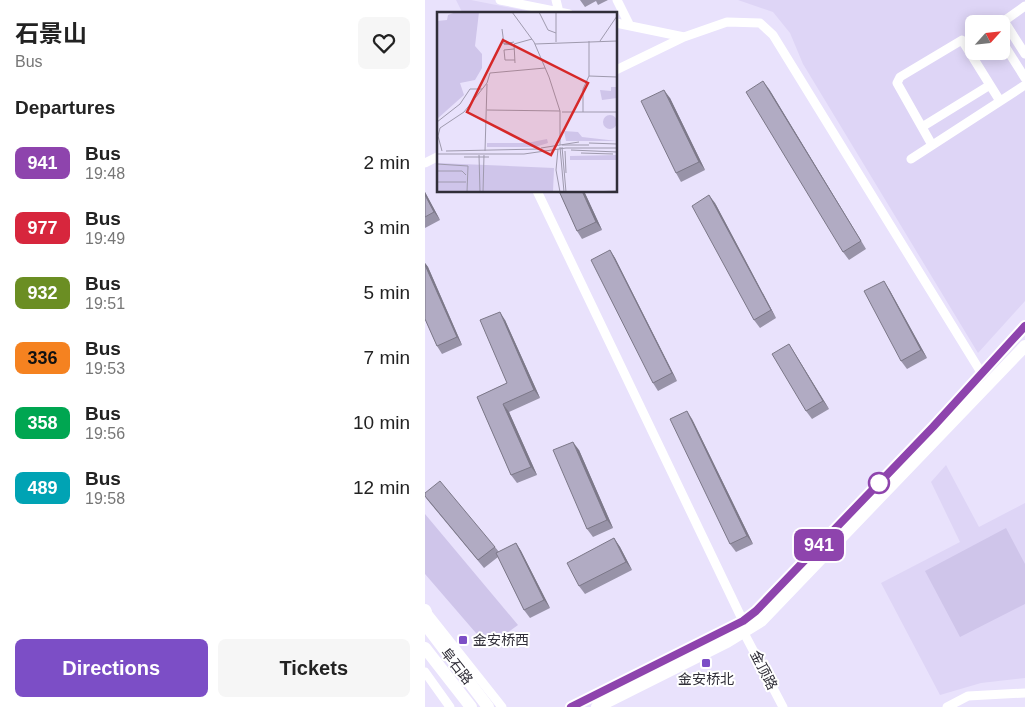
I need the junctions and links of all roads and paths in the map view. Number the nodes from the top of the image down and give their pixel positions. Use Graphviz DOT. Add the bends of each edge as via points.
graph roads {
  1 [pos="500,0"];
  2 [pos="557,0"];
  3 [pos="617,0"];
  4 [pos="1025,6"];
  5 [pos="559,12"];
  6 [pos="1010,16"];
  7 [pos="617,23"];
  8 [pos="630,26"];
  9 [pos="1010,34"];
  10 [pos="684,37"];
  11 [pos="1010,54"];
  12 [pos="1025,54"];
  13 [pos="617,70"];
  14 [pos="1025,78"];
  15 [pos="990,85"];
  16 [pos="1025,85"];
  17 [pos="1000,102"];
  18 [pos="922,127"];
  19 [pos="932,145"];
  20 [pos="437,157"];
  21 [pos="911,159"];
  22 [pos="425,163"];
  23 [pos="537,192"];
  24 [pos="1025,326"];
  25 [pos="1025,346"];
  26 [pos="983,374"];
  27 [pos="425,614"];
  28 [pos="744,627"];
  29 [pos="425,648"];
  30 [pos="425,672"];
  31 [pos="1025,693"];
  32 [pos="450,707"];
  33 [pos="471,707"];
  34 [pos="488,707"];
  35 [pos="502,707"];
  36 [pos="571,707"];
  37 [pos="597,707"];
  38 [pos="783,707"];
  39 [pos="947,707"];
  1 -- 5 [label="street"];
  2 -- 5 [label="street"];
  3 -- 8 [label="street"];
  4 -- 6 [label="street"];
  7 -- 8 [label="street"];
  8 -- 10 [label="street"];
  9 -- 12 [label="street"];
  10 -- 13 [label="street"];
  10 -- 26 [label="street" via="727,22 760,22 773,35"];
  11 -- 14 [label="street"];
  15 -- 17 [label="street"];
  15 -- 18 [label="street"];
  15 -- 18 [label="street" via="962,40 900,78 897,83"];
  16 -- 17 [label="street"];
  17 -- 19 [label="street"];
  18 -- 19 [label="street"];
  19 -- 21 [label="street"];
  20 -- 22 [label="street"];
  23 -- 28 [label="street, 金顶路"];
  24 -- 26 [label="highway"];
  25 -- 28 [label="highway" via="761,621"];
  26 -- 28 [label="highway" via="761,605"];
  27 -- 34 [label="highway, 阜石路"];
  27 -- 35 [label="street"];
  28 -- 36 [label="highway"];
  28 -- 37 [label="highway"];
  28 -- 38 [label="street, 金顶路"];
  29 -- 33 [label="highway, 阜石路"];
  30 -- 32 [label="street"];
  31 -- 39 [label="street" via="968,696"];
}
